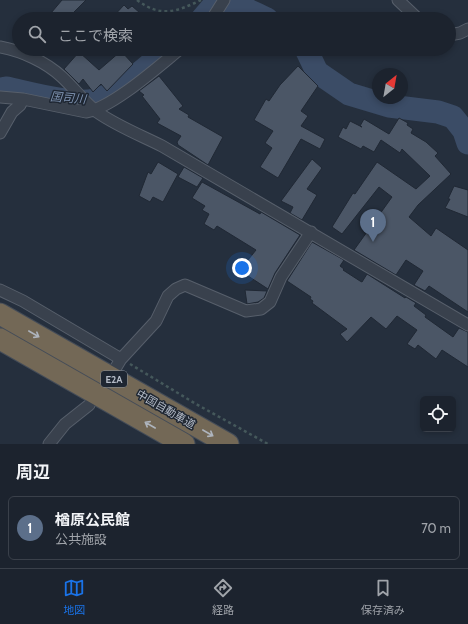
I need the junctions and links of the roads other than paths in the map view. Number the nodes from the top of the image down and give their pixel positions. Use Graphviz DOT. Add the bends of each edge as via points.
graph roads {
  1 [pos="224,0"];
  2 [pos="398,0"];
  3 [pos="217,12"];
  4 [pos="411,12"];
  5 [pos="468,29"];
  6 [pos="456,34"];
  7 [pos="0,47"];
  8 [pos="12,50"];
  9 [pos="26,56"];
  10 [pos="171,56"];
  11 [pos="0,97"];
  12 [pos="23,99"];
  13 [pos="90,105"];
  14 [pos="0,133"];
  15 [pos="311,232"];
  16 [pos="0,290"];
  17 [pos="0,314"];
  18 [pos="468,325"];
  19 [pos="0,339"];
  20 [pos="121,359"];
  21 [pos="114,369"];
  22 [pos="89,405"];
  23 [pos="49,444"];
  24 [pos="184,444"];
  25 [pos="228,444"];
  1 -- 3 [label="street"];
  2 -- 4 [label="street"];
  5 -- 6 [label="street"];
  7 -- 8 [label="street"];
  9 -- 13 [label="street" via="61,76"];
  10 -- 13 [label="street" via="138,83"];
  11 -- 12 [label="street"];
  12 -- 13 [label="street" via="86,112"];
  12 -- 14 [label="street"];
  13 -- 15 [label="street" via="110,121 162,146"];
  15 -- 18 [label="street"];
  15 -- 20 [label="street" via="281,277 270,302 261,309 246,311 185,285 168,296 156,321"];
  16 -- 20 [label="street"];
  17 -- 25 [label="highway, 中国自動車道 / E2A, one-way"];
  24 -- 19 [label="highway, 中国自動車道 / E2A, one-way"];
  20 -- 21 [label="street"];
  22 -- 23 [label="street" via="65,424"];
}
